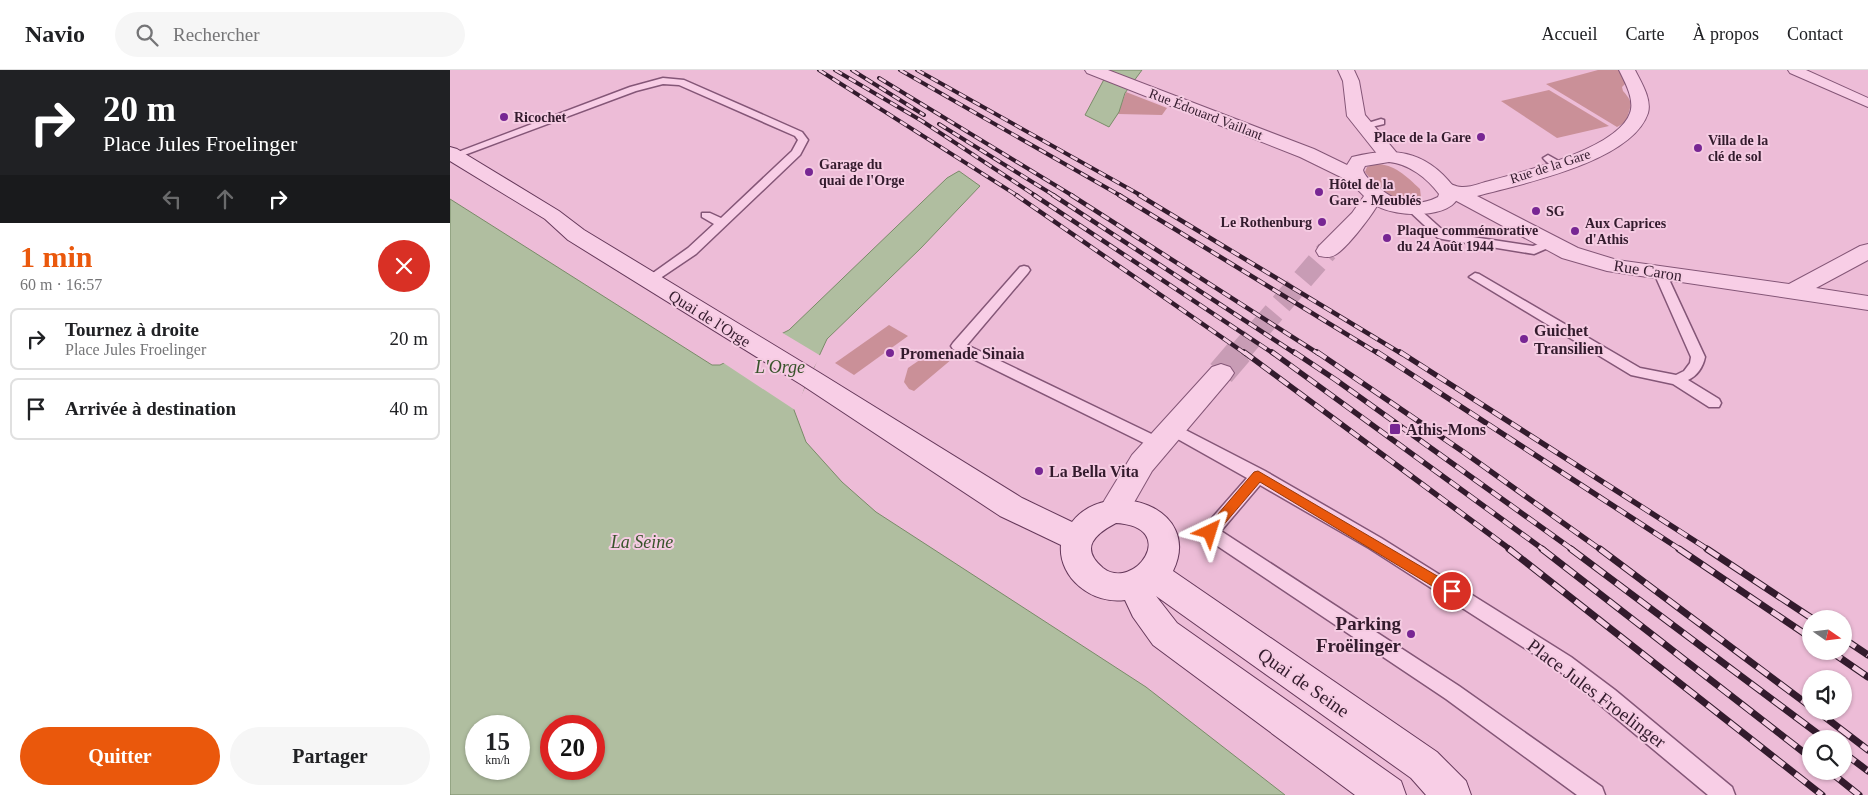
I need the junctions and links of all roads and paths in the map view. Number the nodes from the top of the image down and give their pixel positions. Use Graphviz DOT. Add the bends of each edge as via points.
graph roads {
  1 [pos="1346,70"];
  2 [pos="1627,70"];
  3 [pos="1795,70"];
  4 [pos="1095,71"];
  5 [pos="1868,103"];
  6 [pos="1381,122"];
  7 [pos="1363,126"];
  8 [pos="452,154"];
  9 [pos="1389,156"];
  10 [pos="1357,169"];
  11 [pos="1453,190"];
  12 [pos="1374,195"];
  13 [pos="1392,207"];
  14 [pos="1414,209"];
  15 [pos="706,215"];
  16 [pos="1360,217"];
  17 [pos="722,223"];
  18 [pos="1551,244"];
  19 [pos="1327,251"];
  20 [pos="1868,251"];
  21 [pos="1024,270"];
  22 [pos="1660,274"];
  23 [pos="1475,277"];
  24 [pos="648,280"];
  25 [pos="1794,291"];
  26 [pos="1868,303"];
  27 [pos="1221,373"];
  28 [pos="1677,380"];
  29 [pos="1714,403"];
  30 [pos="1166,436"];
  31 [pos="1258,476"];
  32 [pos="1113,512"];
  33 [pos="1077,538"];
  34 [pos="1143,579"];
  35 [pos="1387,795"];
  36 [pos="1452,795"];
  37 [pos="1594,795"];
  38 [pos="1724,795"];
  1 -- 7 [label="street" via="1351,81 1356,116"];
  2 -- 11 [label="street, Rue de la Gare" via="1640,107 1634,124 1601,149"];
  3 -- 5 [label="street"];
  4 -- 10 [label="street, Rue Édouard Vaillant" via="1319,159"];
  6 -- 7 [label="lane"];
  7 -- 9 [label="street"];
  8 -- 17 [label="lane" via="633,89 663,81 681,82 799,134 803,140 796,154"];
  8 -- 24 [label="street, Quai de l'Orge" via="552,215 576,235"];
  9 -- 10 [label="street"];
  9 -- 11 [label="street, Rue Caron" via="1410,160"];
  10 -- 12 [label="street, Rue Édouard Vaillant"];
  11 -- 14 [label="street" via="1443,203"];
  11 -- 18 [label="street, Rue Caron"];
  12 -- 13 [label="street, Rue Édouard Vaillant"];
  12 -- 16 [label="street"];
  13 -- 14 [label="street"];
  13 -- 16 [label="street"];
  14 -- 18 [label="lane" via="1442,236 1534,250"];
  15 -- 17 [label="lane"];
  16 -- 19 [label="street"];
  17 -- 24 [label="lane" via="692,251"];
  18 -- 22 [label="street, Rue Caron" via="1608,265"];
  20 -- 25 [label="street"];
  21 -- 30 [label="lane, Place Jules Froelinger" via="958,346"];
  22 -- 25 [label="street, Rue Caron"];
  22 -- 28 [label="lane" via="1698,357 1689,374"];
  23 -- 28 [label="lane" via="1636,372"];
  24 -- 33 [label="street, Quai de l'Orge" via="1011,507"];
  25 -- 26 [label="street, Rue Caron"];
  27 -- 30 [label="street"];
  28 -- 29 [label="lane"];
  30 -- 31 [label="lane, Place Jules Froelinger"];
  30 -- 32 [label="street" via="1142,464"];
  31 -- 37 [label="lane" via="1210,532 1402,659"];
  31 -- 38 [label="lane, Place Jules Froelinger" via="1375,543 1564,663"];
  32 -- 33 [label="street" via="1088,523"];
  32 -- 34 [label="street" via="1140,514 1161,532 1164,556 1158,568"];
  33 -- 34 [label="street" via="1075,557 1080,569 1090,579 1111,586"];
  34 -- 35 [label="street" via="1145,607 1165,634"];
  34 -- 36 [label="street, Quai de Seine" via="1424,765"];
}
